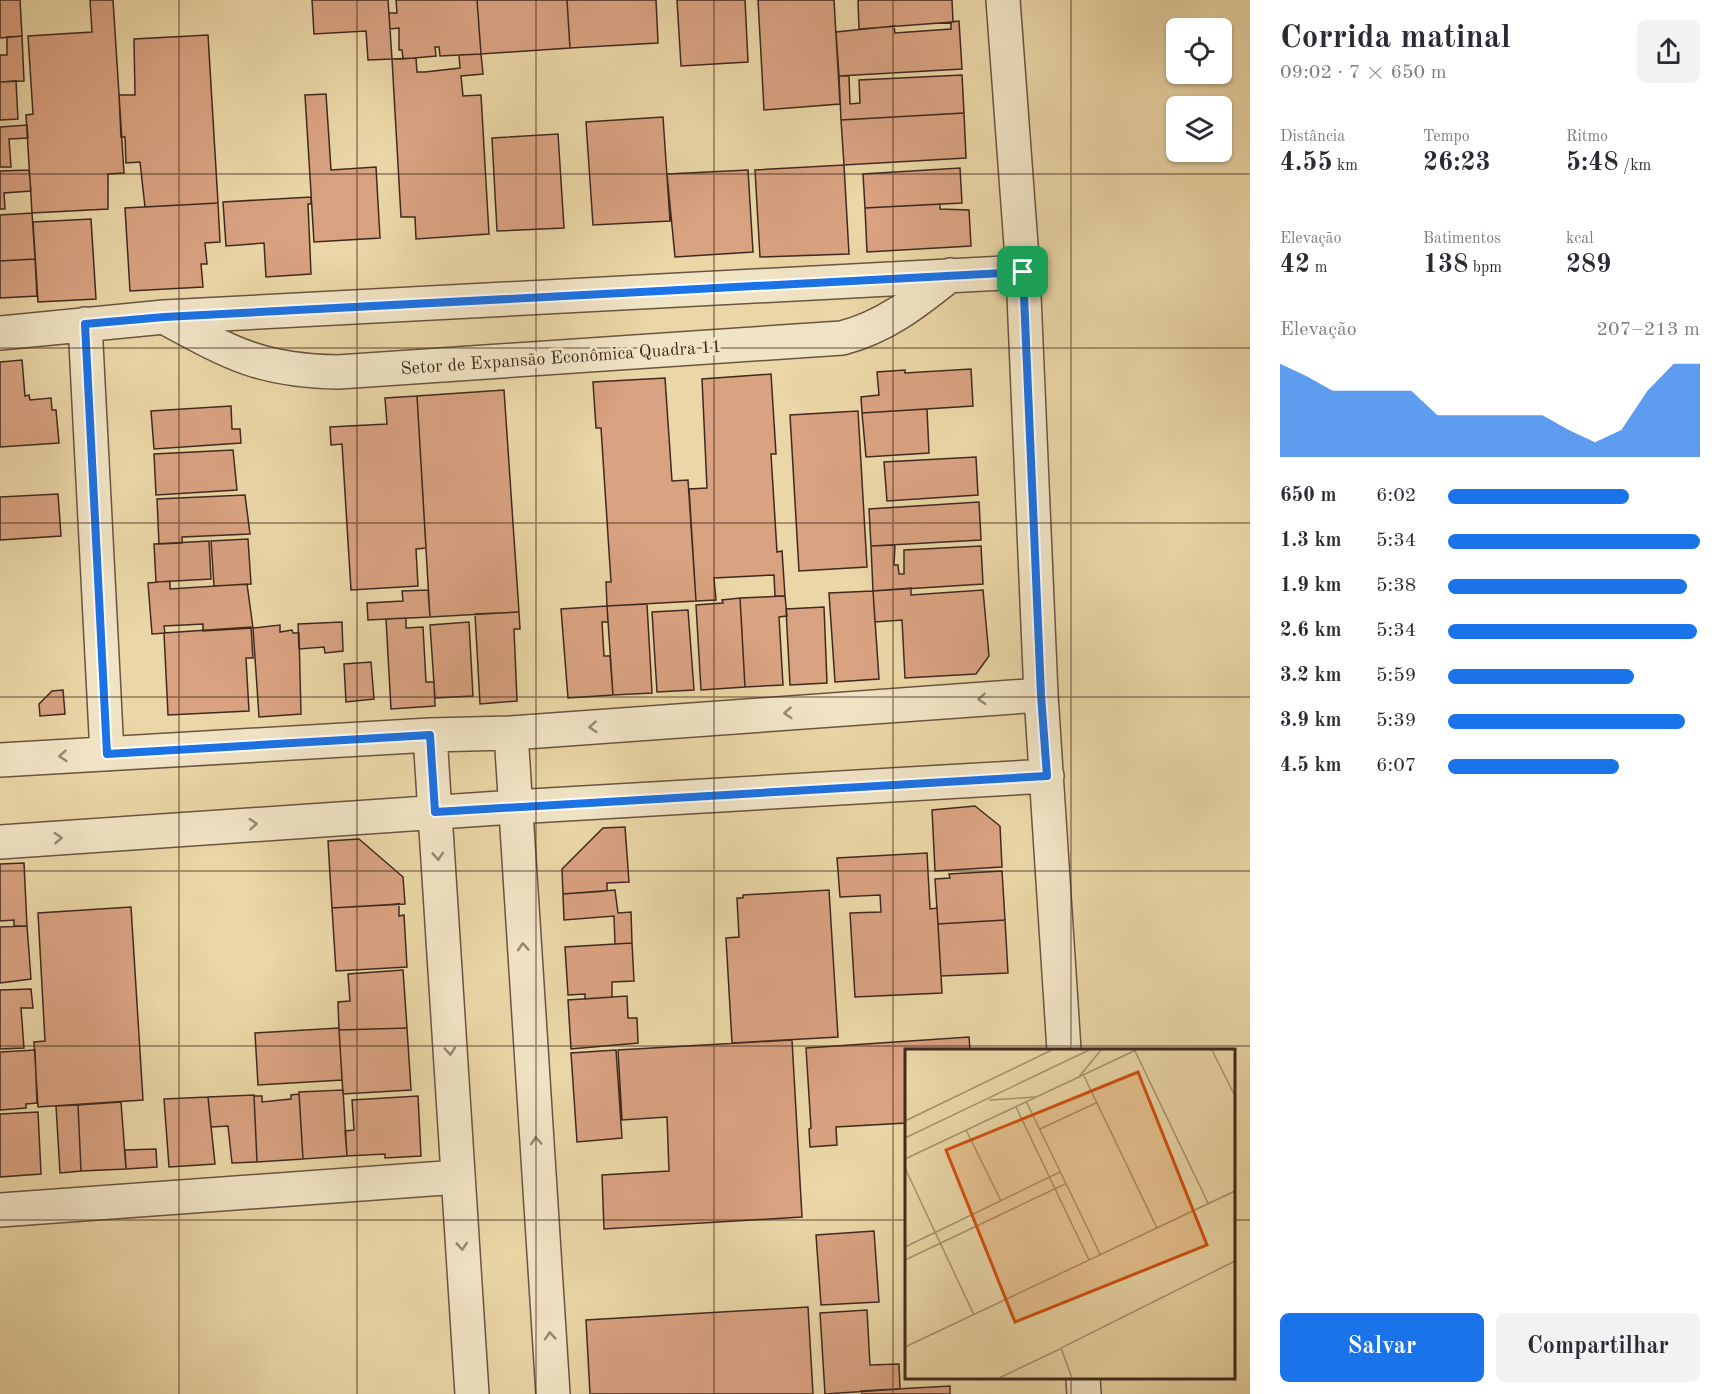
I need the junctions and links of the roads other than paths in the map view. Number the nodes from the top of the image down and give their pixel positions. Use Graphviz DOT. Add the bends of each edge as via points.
graph roads {
  1 [pos="1003,0"];
  2 [pos="1023,272"];
  3 [pos="950,275"];
  4 [pos="164,317"];
  5 [pos="85,324"];
  6 [pos="0,333"];
  7 [pos="1041,695"];
  8 [pos="511,733"];
  9 [pos="430,735"];
  10 [pos="107,754"];
  11 [pos="0,760"];
  12 [pos="1047,776"];
  13 [pos="514,807"];
  14 [pos="435,812"];
  15 [pos="0,842"];
  16 [pos="1064,1049"];
  17 [pos="458,1176"];
  18 [pos="0,1210"];
  19 [pos="1083,1379"];
  20 [pos="472,1394"];
  21 [pos="554,1394"];
  22 [pos="1084,1394"];
  1 -- 2 [label="street"];
  2 -- 3 [label="street"];
  2 -- 7 [label="street"];
  3 -- 4 [label="street"];
  3 -- 4 [label="street, Setor de Expansão Econômica Quadra 11" via="893,318 867,332 842,338 339,372 302,372 266,365 233,354"];
  4 -- 5 [label="street"];
  5 -- 6 [label="street"];
  5 -- 10 [label="street"];
  7 -- 8 [label="street, one-way"];
  7 -- 12 [label="street"];
  8 -- 9 [label="street"];
  8 -- 13 [label="street"];
  9 -- 10 [label="street"];
  9 -- 14 [label="street"];
  10 -- 11 [label="street, one-way"];
  12 -- 13 [label="street"];
  12 -- 16 [label="street"];
  13 -- 14 [label="street"];
  21 -- 13 [label="street, one-way"];
  15 -- 14 [label="street, one-way"];
  14 -- 17 [label="street, one-way"];
  17 -- 18 [label="street"];
  17 -- 20 [label="street, one-way"];
  19 -- 22 [label="street"];
}
